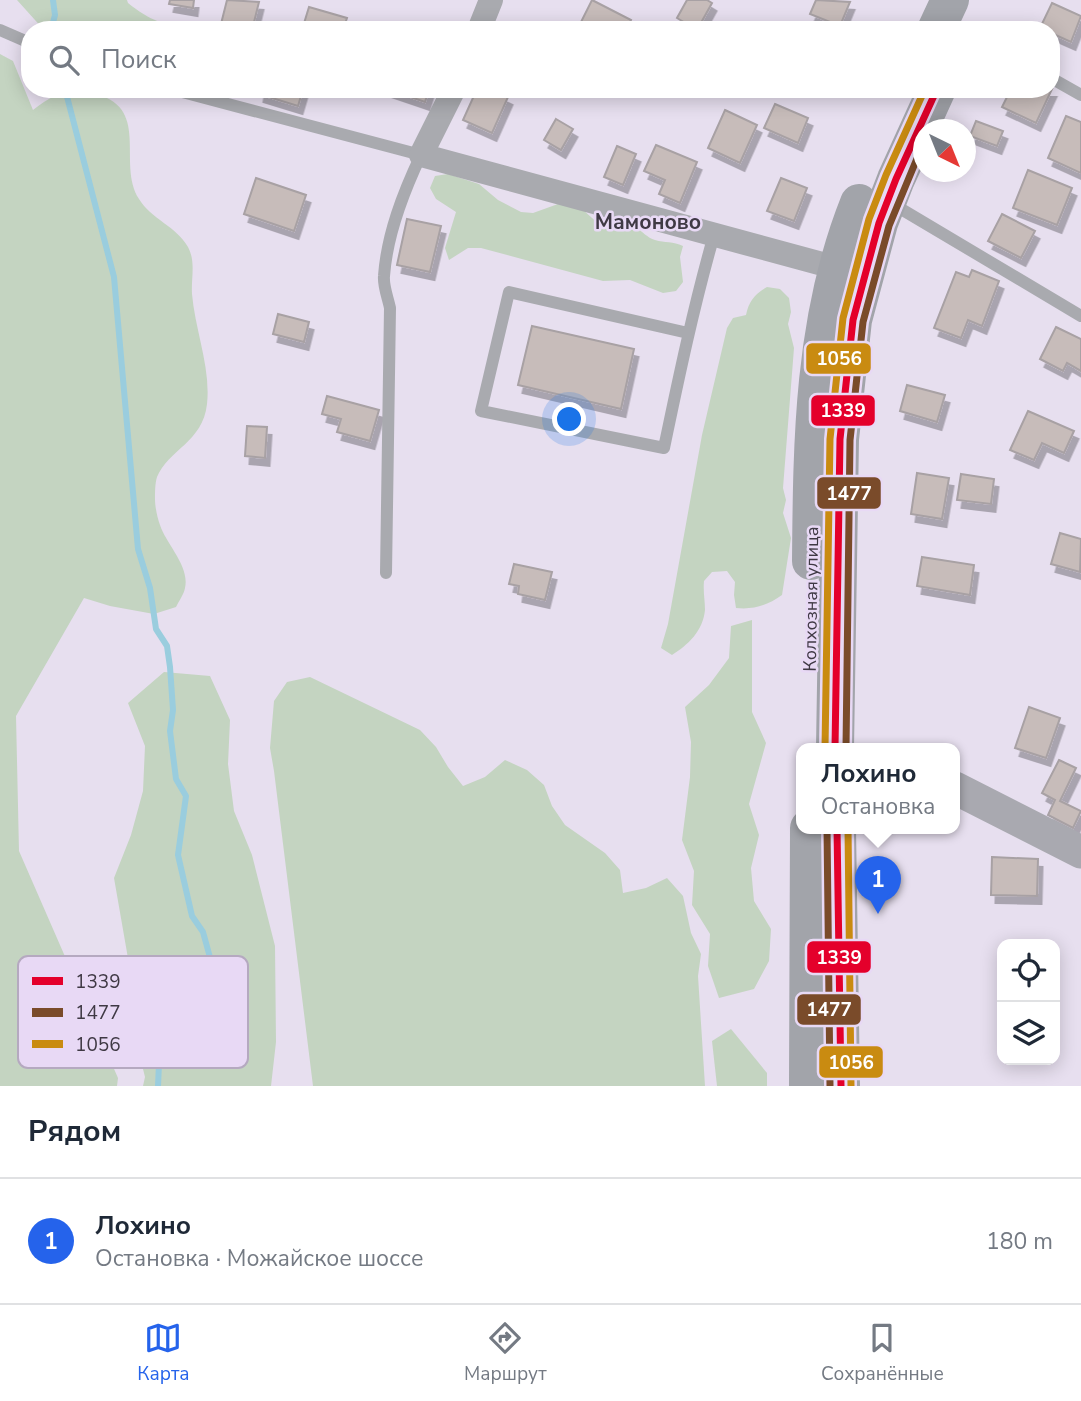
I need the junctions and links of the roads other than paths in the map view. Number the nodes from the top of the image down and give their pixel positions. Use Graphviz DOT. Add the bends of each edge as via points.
graph roads {
  1 [pos="491,0"];
  2 [pos="483,21"];
  3 [pos="0,30"];
  4 [pos="21,39"];
  5 [pos="1060,83"];
  6 [pos="1081,95"];
  7 [pos="205,98"];
  8 [pos="450,98"];
  9 [pos="905,98"];
  10 [pos="933,98"];
  11 [pos="421,155"];
  12 [pos="887,202"];
  13 [pos="714,235"];
  14 [pos="837,268"];
  15 [pos="1081,316"];
  16 [pos="688,333"];
  17 [pos="386,573"];
  18 [pos="809,743"];
  19 [pos="835,743"];
  20 [pos="960,791"];
  21 [pos="809,834"];
  22 [pos="837,834"];
  23 [pos="1081,852"];
  24 [pos="808,1086"];
  25 [pos="841,1086"];
  1 -- 2 [label="street"];
  3 -- 4 [label="lane"];
  5 -- 6 [label="lane"];
  7 -- 11 [label="lane"];
  8 -- 11 [label="street"];
  9 -- 14 [label="main road, Колхозная улица"];
  10 -- 12 [label="main road, Колхозная улица"];
  11 -- 13 [label="street"];
  11 -- 17 [label="lane" via="390,237 384,278 390,308"];
  12 -- 15 [label="lane"];
  12 -- 19 [label="main road, Колхозная улица" via="853,320 841,427"];
  13 -- 14 [label="street"];
  13 -- 16 [label="lane"];
  14 -- 18 [label="main road, Колхозная улица" via="812,439"];
  16 -- 16 [label="lane" via="509,292 481,411 664,448"];
  20 -- 23 [label="street"];
  21 -- 24 [label="main road"];
  22 -- 25 [label="main road"];
}
